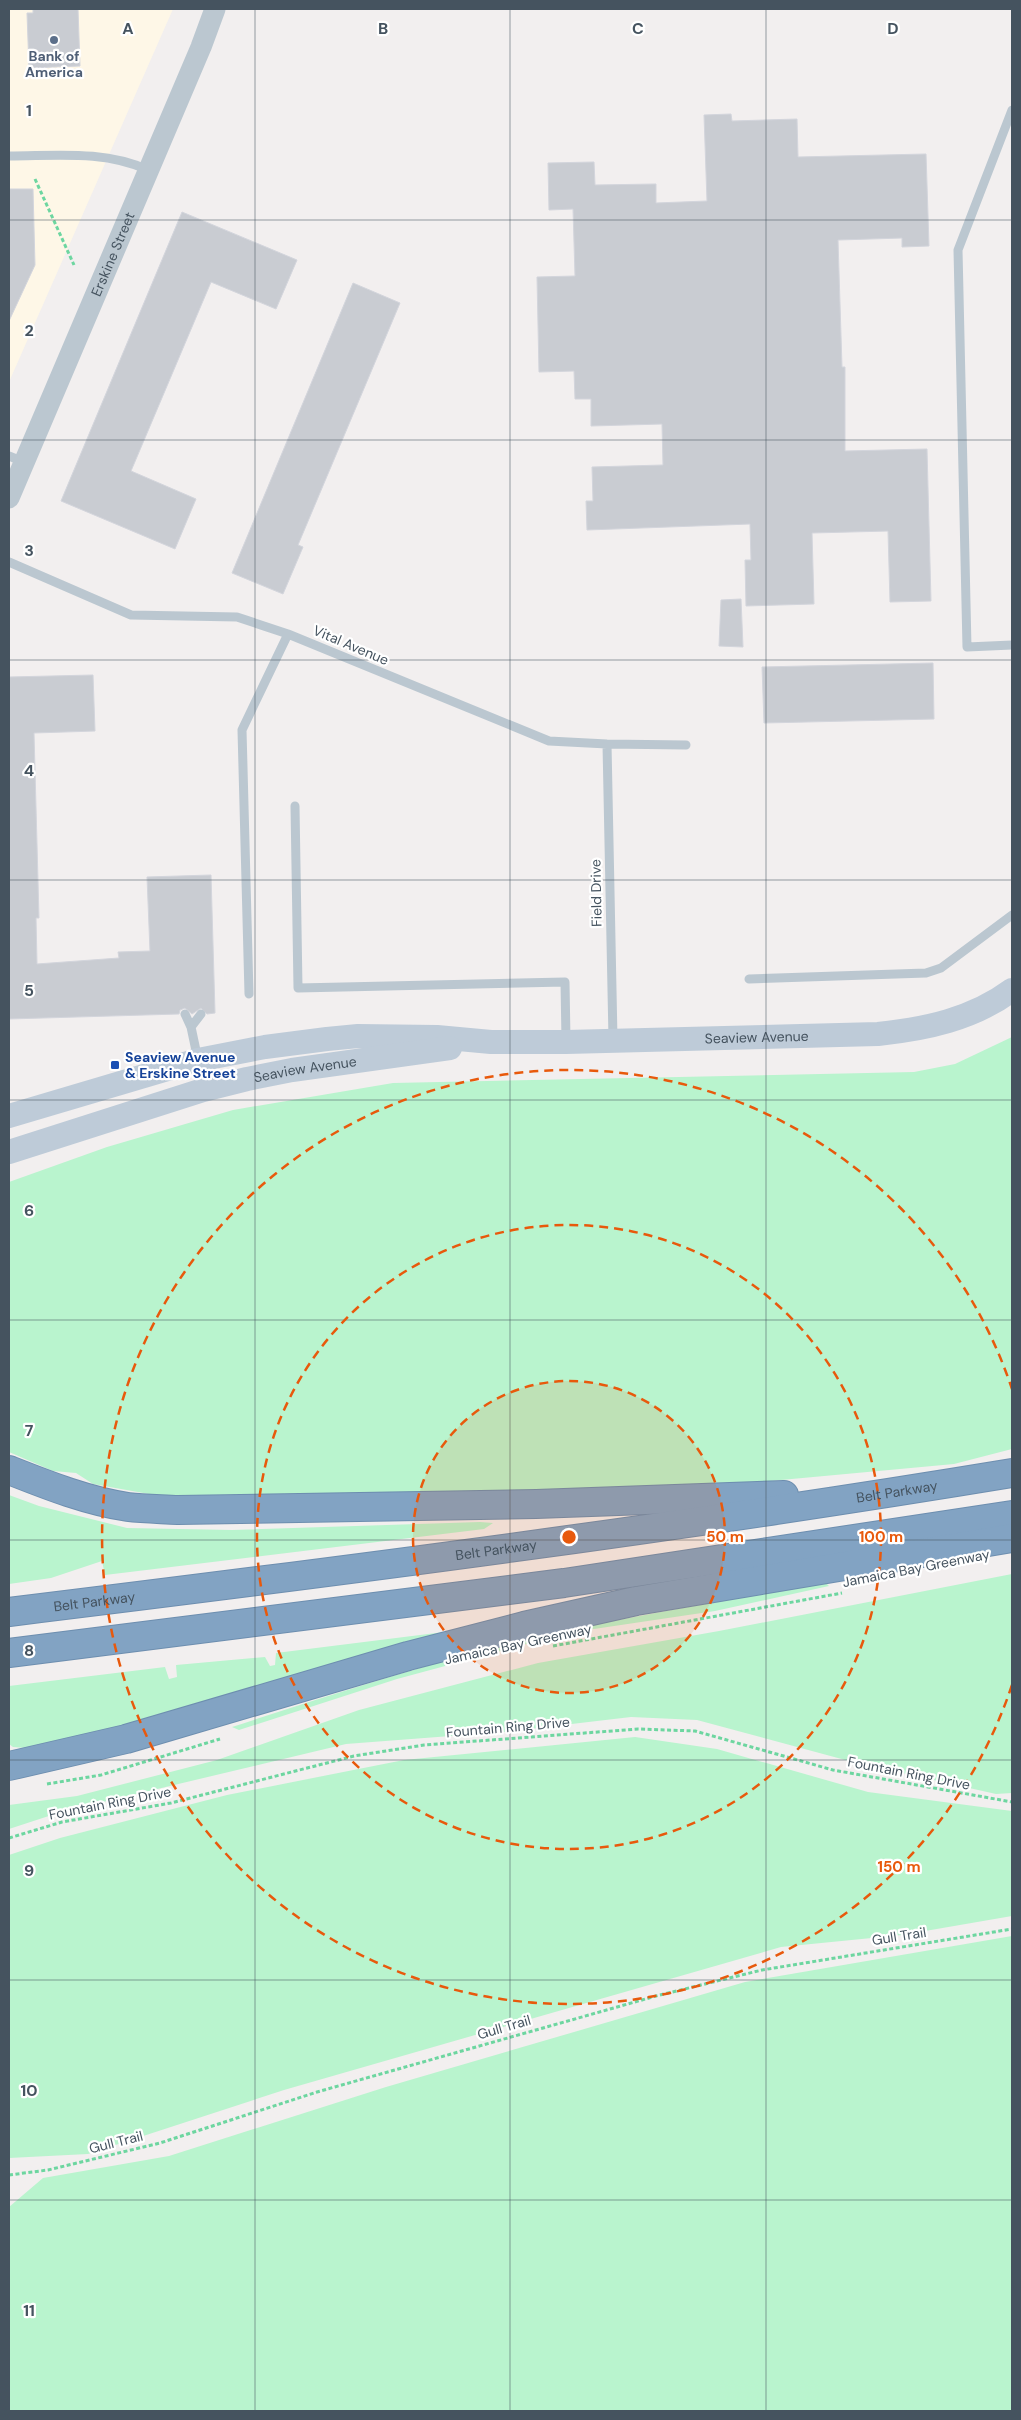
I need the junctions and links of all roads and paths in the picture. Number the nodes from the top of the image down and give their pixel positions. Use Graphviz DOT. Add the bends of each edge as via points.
graph roads {
  1 [pos="215,9"];
  2 [pos="1012,110"];
  3 [pos="9,156"];
  4 [pos="148,170"];
  5 [pos="35,180"];
  6 [pos="74,265"];
  7 [pos="16,459"];
  8 [pos="9,498"];
  9 [pos="9,562"];
  10 [pos="288,634"];
  11 [pos="1012,645"];
  12 [pos="607,744"];
  13 [pos="686,746"];
  14 [pos="295,806"];
  15 [pos="1012,915"];
  16 [pos="749,979"];
  17 [pos="1012,990"];
  18 [pos="248,994"];
  19 [pos="185,1014"];
  20 [pos="200,1014"];
  21 [pos="192,1027"];
  22 [pos="613,1041"];
  23 [pos="491,1042"];
  24 [pos="566,1042"];
  25 [pos="198,1060"];
  26 [pos="9,1116"];
  27 [pos="9,1152"];
  28 [pos="9,1470"];
  29 [pos="1012,1473"];
  30 [pos="878,1494"];
  31 [pos="1012,1514"];
  32 [pos="1012,1538"];
  33 [pos="850,1592"];
  34 [pos="9,1612"];
  35 [pos="545,1648"];
  36 [pos="9,1653"];
  37 [pos="224,1738"];
  38 [pos="9,1766"];
  39 [pos="46,1784"];
  40 [pos="1012,1802"];
  41 [pos="9,1838"];
  42 [pos="1012,1929"];
  43 [pos="9,2175"];
  1 -- 4 [label="street, Erskine Street"];
  2 -- 11 [label="lane" via="958,250 967,647"];
  3 -- 4 [label="lane" via="95,156 126,160"];
  4 -- 7 [label="street, Erskine Street"];
  5 -- 6 [label="path"];
  7 -- 8 [label="street, Erskine Street"];
  9 -- 10 [label="lane, Vital Avenue" via="132,615 237,616"];
  10 -- 12 [label="lane, Vital Avenue" via="549,741"];
  10 -- 18 [label="lane" via="242,730"];
  12 -- 13 [label="lane, Vital Avenue"];
  12 -- 22 [label="lane, Field Drive"];
  14 -- 24 [label="lane" via="298,988 565,982"];
  15 -- 16 [label="lane" via="941,968 926,973"];
  17 -- 22 [label="main road, Seaview Avenue" via="969,1014 903,1032 855,1036"];
  19 -- 21 [label="lane"];
  20 -- 21 [label="lane"];
  21 -- 25 [label="lane"];
  22 -- 24 [label="main road, Seaview Avenue"];
  23 -- 24 [label="main road, Seaview Avenue"];
  23 -- 25 [label="main road, Seaview Avenue" via="438,1036 358,1036 265,1047"];
  23 -- 27 [label="main road, Seaview Avenue" via="247,1079"];
  25 -- 26 [label="main road, Seaview Avenue"];
  28 -- 30 [label="highway" via="103,1502 178,1510"];
  29 -- 30 [label="highway, Belt Parkway"];
  30 -- 34 [label="highway, Belt Parkway" via="440,1559"];
  31 -- 36 [label="highway" via="527,1588"];
  32 -- 38 [label="highway" via="646,1600 524,1626 416,1654 126,1739"];
  33 -- 35 [label="path, Jamaica Bay Greenway"];
  37 -- 39 [label="path" via="101,1775"];
  40 -- 41 [label="path, Fountain Ring Drive" via="832,1770 695,1731 638,1729 424,1745 354,1756 170,1803 62,1822"];
  42 -- 43 [label="path, Gull Trail" via="762,1970 656,1996 317,2092 160,2143 48,2170"];
}
